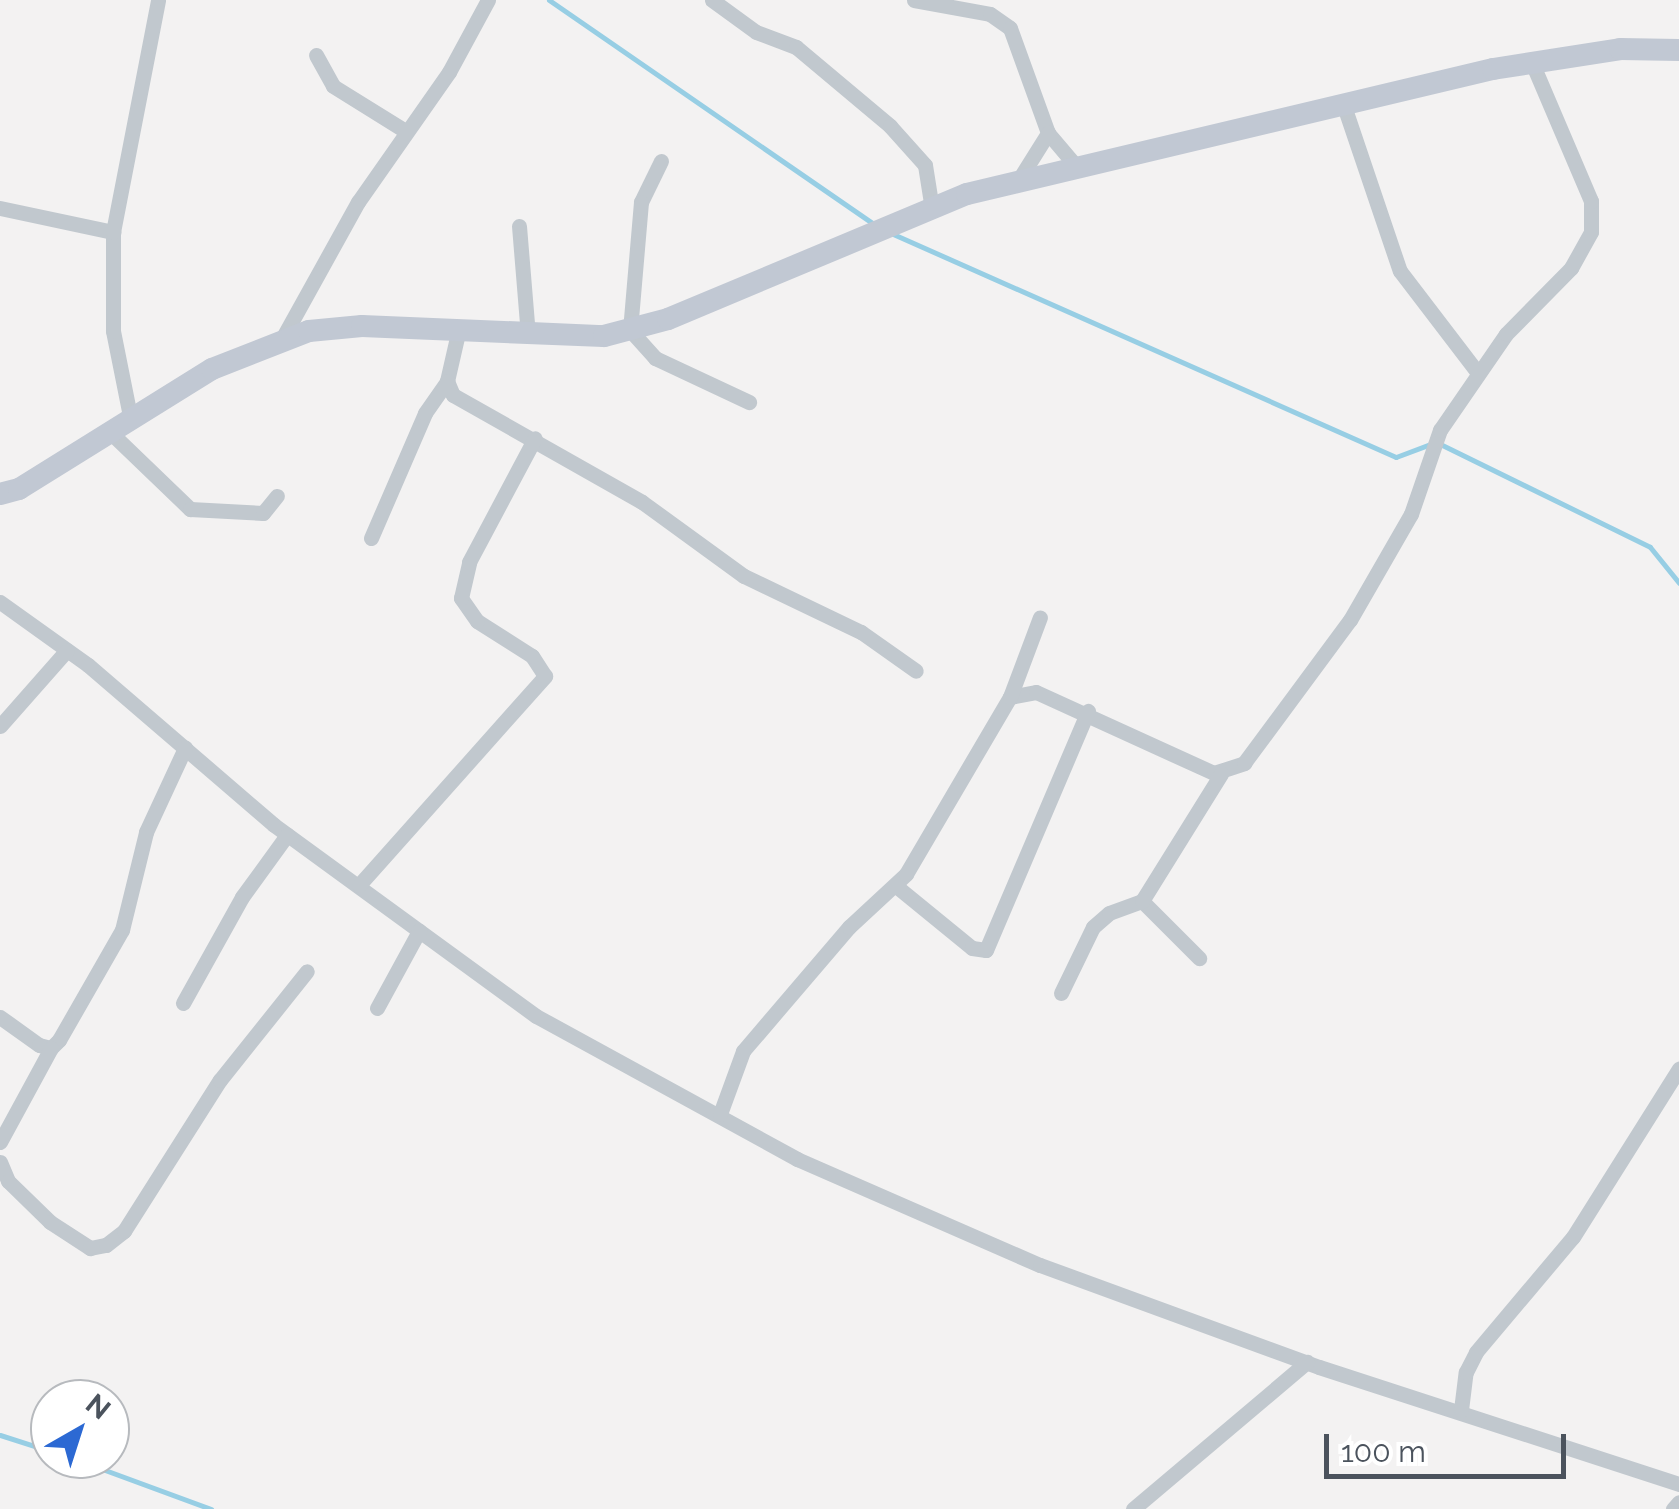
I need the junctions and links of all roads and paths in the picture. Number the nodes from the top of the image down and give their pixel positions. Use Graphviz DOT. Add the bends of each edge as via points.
graph roads {
  1 [pos="158,0"];
  2 [pos="488,0"];
  3 [pos="712,0"];
  4 [pos="914,0"];
  5 [pos="1679,50"];
  6 [pos="316,55"];
  7 [pos="1532,63"];
  8 [pos="1343,102"];
  9 [pos="404,130"];
  10 [pos="1048,132"];
  11 [pos="661,161"];
  12 [pos="1076,166"];
  13 [pos="1018,181"];
  14 [pos="932,204"];
  15 [pos="0,208"];
  16 [pos="519,226"];
  17 [pos="113,232"];
  18 [pos="630,330"];
  19 [pos="458,333"];
  20 [pos="528,336"];
  21 [pos="282,339"];
  22 [pos="1478,373"];
  23 [pos="447,381"];
  24 [pos="749,402"];
  25 [pos="121,427"];
  26 [pos="535,438"];
  27 [pos="0,494"];
  28 [pos="277,496"];
  29 [pos="371,538"];
  30 [pos="0,602"];
  31 [pos="1040,617"];
  32 [pos="67,650"];
  33 [pos="916,671"];
  34 [pos="1010,697"];
  35 [pos="1088,711"];
  36 [pos="0,726"];
  37 [pos="185,748"];
  38 [pos="1221,774"];
  39 [pos="288,835"];
  40 [pos="359,885"];
  41 [pos="896,886"];
  42 [pos="1142,901"];
  43 [pos="419,931"];
  44 [pos="1199,958"];
  45 [pos="307,970"];
  46 [pos="1061,992"];
  47 [pos="183,1003"];
  48 [pos="377,1008"];
  49 [pos="0,1017"];
  50 [pos="51,1048"];
  51 [pos="1679,1069"];
  52 [pos="720,1114"];
  53 [pos="0,1142"];
  54 [pos="0,1162"];
  55 [pos="1307,1362"];
  56 [pos="1462,1410"];
  57 [pos="1678,1482"];
  58 [pos="1679,1502"];
  59 [pos="1134,1509"];
  60 [pos="1673,1509"];
  1 -- 17 [label="street"];
  2 -- 9 [label="street" via="448,72"];
  3 -- 14 [label="street" via="756,32 796,47 890,126 924,166"];
  4 -- 10 [label="street" via="990,14 1010,28"];
  5 -- 7 [label="main road" via="1620,49"];
  6 -- 9 [label="street" via="332,86"];
  7 -- 8 [label="main road"];
  7 -- 22 [label="street" via="1590,201 1591,232 1571,268 1520,317"];
  8 -- 12 [label="main road"];
  8 -- 22 [label="street" via="1400,272"];
  9 -- 21 [label="street"];
  10 -- 12 [label="street"];
  10 -- 13 [label="street"];
  11 -- 18 [label="street" via="641,202"];
  12 -- 13 [label="main road"];
  13 -- 14 [label="main road"];
  14 -- 18 [label="main road"];
  15 -- 17 [label="street"];
  16 -- 20 [label="street"];
  17 -- 25 [label="street"];
  18 -- 20 [label="main road"];
  18 -- 24 [label="street" via="655,358"];
  19 -- 20 [label="main road"];
  19 -- 21 [label="main road" via="362,326"];
  19 -- 23 [label="street"];
  21 -- 25 [label="main road" via="212,369"];
  22 -- 38 [label="street" via="1440,430 1410,514 1350,620 1244,764"];
  23 -- 26 [label="street" via="452,395"];
  23 -- 29 [label="street" via="425,413"];
  25 -- 27 [label="main road"];
  25 -- 28 [label="street" via="190,509 264,514"];
  26 -- 33 [label="street" via="642,502 744,576 861,632"];
  26 -- 40 [label="street" via="469,562 461,598 477,621 532,656 546,676"];
  30 -- 32 [label="street"];
  31 -- 34 [label="street"];
  32 -- 36 [label="street"];
  32 -- 37 [label="street"];
  34 -- 35 [label="street" via="1036,692"];
  34 -- 41 [label="street"];
  35 -- 38 [label="street"];
  35 -- 41 [label="street" via="986,950 972,948"];
  37 -- 39 [label="street"];
  37 -- 50 [label="street" via="146,832 122,930"];
  38 -- 42 [label="street"];
  39 -- 40 [label="street"];
  39 -- 47 [label="street" via="242,897"];
  40 -- 43 [label="street"];
  41 -- 52 [label="street" via="849,927 744,1050"];
  42 -- 44 [label="street"];
  42 -- 46 [label="street" via="1093,927"];
  43 -- 48 [label="street"];
  43 -- 52 [label="street" via="566,1035"];
  45 -- 54 [label="street" via="220,1080 124,1232 106,1245 90,1248 61,1230 8,1181"];
  49 -- 50 [label="street"];
  50 -- 53 [label="street"];
  51 -- 56 [label="street" via="1573,1238 1476,1352 1466,1372"];
  52 -- 55 [label="street" via="797,1159 918,1215"];
  55 -- 56 [label="street"];
  55 -- 59 [label="street"];
  56 -- 57 [label="street"];
  58 -- 60 [label="street"];
}
